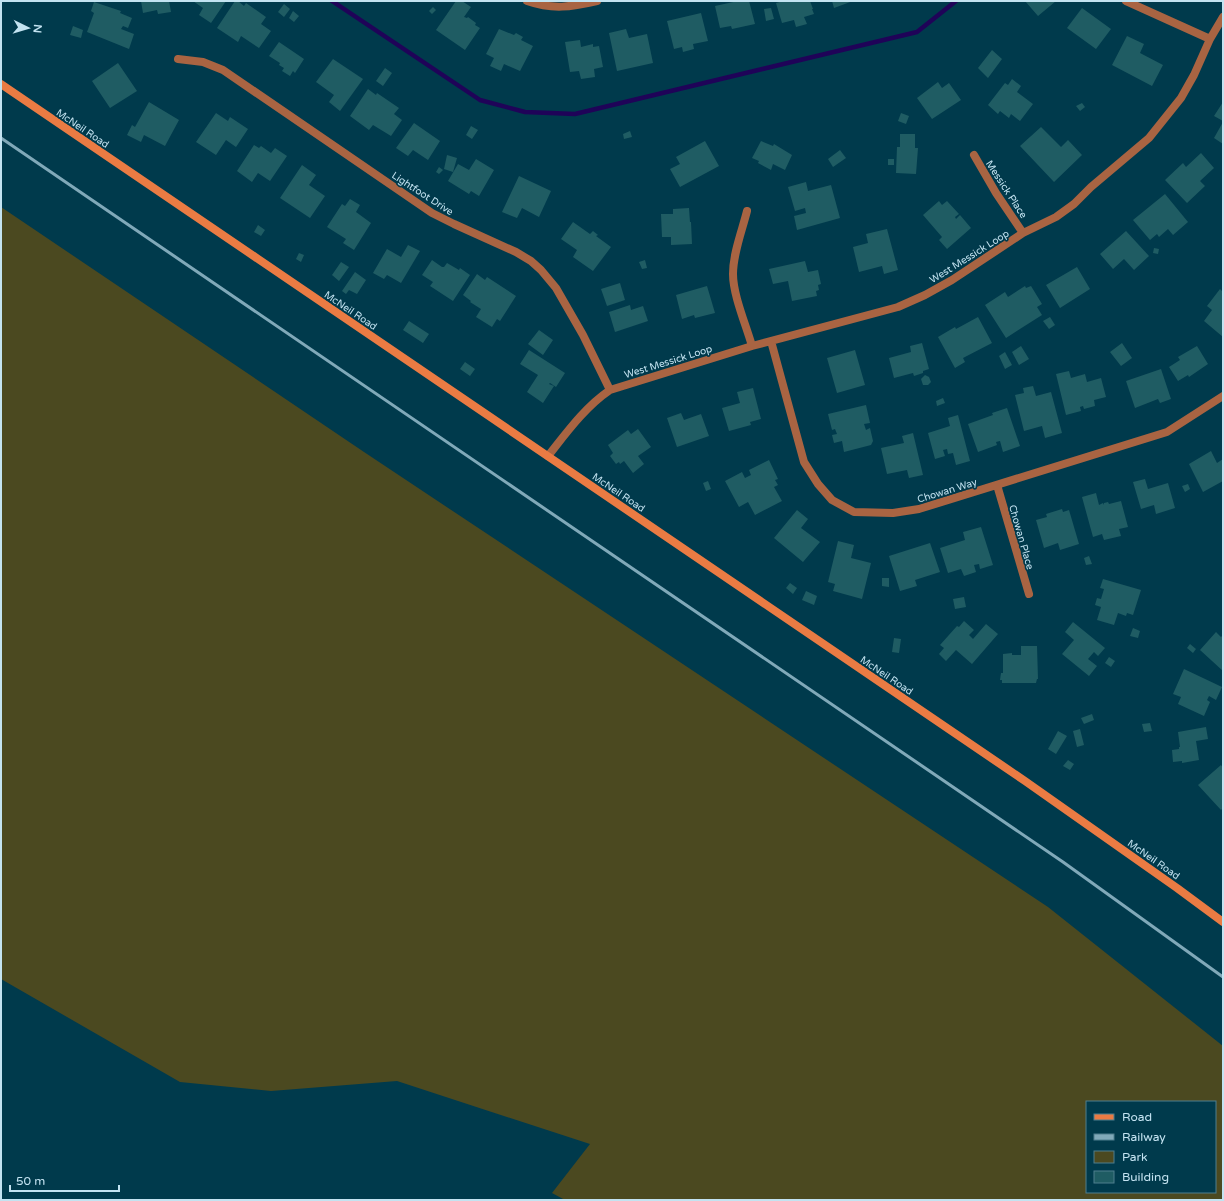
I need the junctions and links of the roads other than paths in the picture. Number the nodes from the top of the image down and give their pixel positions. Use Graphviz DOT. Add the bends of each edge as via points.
graph roads {
  1 [pos="527,1"];
  2 [pos="597,1"];
  3 [pos="1126,1"];
  4 [pos="1223,17"];
  5 [pos="1210,39"];
  6 [pos="178,59"];
  7 [pos="1,84"];
  8 [pos="974,155"];
  9 [pos="747,211"];
  10 [pos="1023,233"];
  11 [pos="772,341"];
  12 [pos="752,346"];
  13 [pos="610,390"];
  14 [pos="1223,396"];
  15 [pos="548,456"];
  16 [pos="997,485"];
  17 [pos="1029,594"];
  18 [pos="1223,922"];
  1 -- 2 [label="street" via="540,6 558,8"];
  3 -- 5 [label="street"];
  4 -- 5 [label="street, West Messick Loop"];
  5 -- 10 [label="street, West Messick Loop" via="1181,98 1149,138 1074,204 1056,217"];
  6 -- 13 [label="street, Lightfoot Drive" via="203,62 224,70 432,213 531,261 556,288"];
  7 -- 15 [label="main road, McNeil Road"];
  8 -- 10 [label="street, Messick Place"];
  9 -- 12 [label="street" via="734,259 733,275"];
  10 -- 11 [label="street, West Messick Loop" via="952,280 898,307"];
  11 -- 12 [label="street, West Messick Loop"];
  11 -- 16 [label="street, Chowan Way" via="804,462 832,500 854,512 892,513 919,509"];
  12 -- 13 [label="street, West Messick Loop"];
  13 -- 15 [label="street, West Messick Loop" via="585,410"];
  14 -- 16 [label="street, Chowan Way" via="1166,432"];
  15 -- 18 [label="main road, McNeil Road" via="1025,781"];
  16 -- 17 [label="street, Chowan Place"];
}
